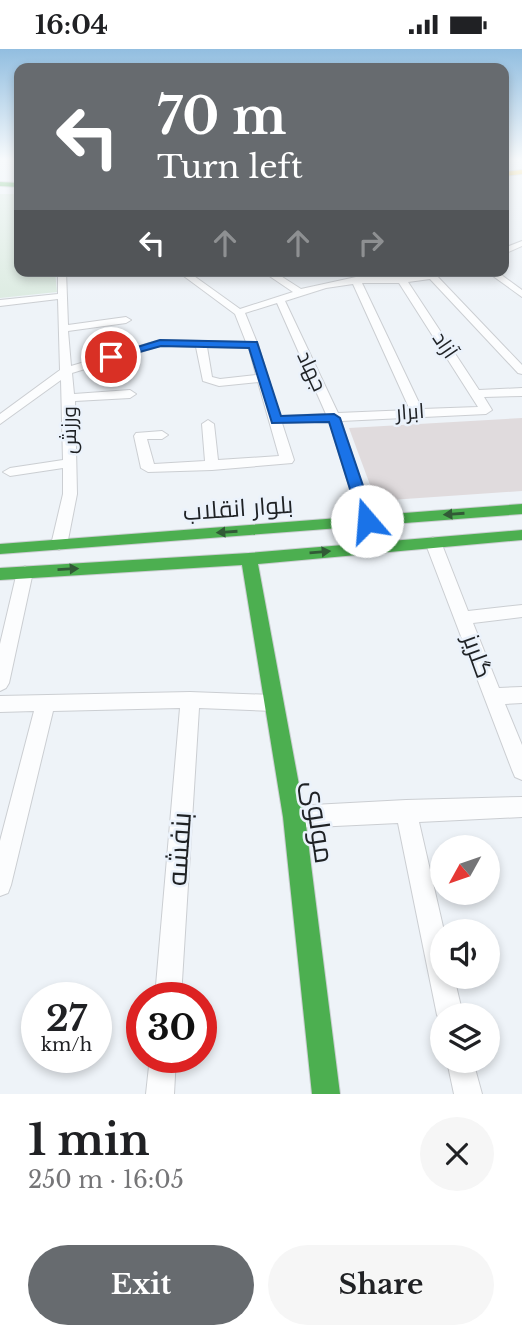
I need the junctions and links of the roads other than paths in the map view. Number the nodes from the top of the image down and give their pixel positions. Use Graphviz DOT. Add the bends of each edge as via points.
graph roads {
  1 [pos="62,277"];
  2 [pos="189,277"];
  3 [pos="275,277"];
  4 [pos="351,277"];
  5 [pos="354,277"];
  6 [pos="357,277"];
  7 [pos="422,277"];
  8 [pos="436,277"];
  9 [pos="498,277"];
  10 [pos="522,279"];
  11 [pos="403,282"];
  12 [pos="506,283"];
  13 [pos="299,292"];
  14 [pos="522,295"];
  15 [pos="63,296"];
  16 [pos="281,301"];
  17 [pos="0,303"];
  18 [pos="239,312"];
  19 [pos="126,320"];
  20 [pos="63,329"];
  21 [pos="253,345"];
  22 [pos="201,346"];
  23 [pos="522,371"];
  24 [pos="65,372"];
  25 [pos="262,378"];
  26 [pos="130,394"];
  27 [pos="478,394"];
  28 [pos="520,396"];
  29 [pos="69,398"];
  30 [pos="486,410"];
  31 [pos="417,411"];
  32 [pos="334,418"];
  33 [pos="0,420"];
  34 [pos="276,420"];
  35 [pos="208,424"];
  36 [pos="162,435"];
  37 [pos="69,463"];
  38 [pos="212,466"];
  39 [pos="10,471"];
  40 [pos="522,509"];
  41 [pos="498,511"];
  42 [pos="367,521"];
  43 [pos="522,535"];
  44 [pos="484,538"];
  45 [pos="433,543"];
  46 [pos="59,545"];
  47 [pos="0,549"];
  48 [pos="249,559"];
  49 [pos="25,572"];
  50 [pos="0,574"];
  51 [pos="522,611"];
  52 [pos="464,618"];
  53 [pos="0,683"];
  54 [pos="522,695"];
  55 [pos="492,696"];
  56 [pos="191,700"];
  57 [pos="273,703"];
  58 [pos="0,704"];
  59 [pos="45,704"];
  60 [pos="522,770"];
  61 [pos="522,807"];
  62 [pos="406,810"];
  63 [pos="294,817"];
  64 [pos="0,885"];
  65 [pos="169,982"];
  66 [pos="447,1003"];
  67 [pos="162,1073"];
  68 [pos="463,1073"];
  69 [pos="160,1094"];
  70 [pos="326,1094"];
  71 [pos="468,1094"];
  1 -- 15 [label="street, ورزش"];
  2 -- 18 [label="street"];
  3 -- 13 [label="street"];
  4 -- 13 [label="street"];
  5 -- 31 [label="street"];
  6 -- 11 [label="street" via="370,282"];
  7 -- 11 [label="street"];
  8 -- 23 [label="street"];
  9 -- 12 [label="street"];
  10 -- 12 [label="street"];
  11 -- 27 [label="street, آزاد"];
  12 -- 14 [label="street"];
  13 -- 16 [label="street"];
  15 -- 17 [label="street"];
  15 -- 20 [label="street, ورزش"];
  16 -- 18 [label="street"];
  16 -- 32 [label="street, جهاد"];
  18 -- 21 [label="street"];
  19 -- 20 [label="street"];
  20 -- 24 [label="street, ورزش"];
  21 -- 22 [label="street"];
  21 -- 25 [label="street"];
  22 -- 24 [label="street" via="160,343"];
  22 -- 25 [label="street" via="207,379 219,383"];
  24 -- 29 [label="street, ورزش"];
  24 -- 33 [label="street"];
  25 -- 34 [label="street"];
  26 -- 29 [label="street"];
  27 -- 28 [label="street"];
  27 -- 30 [label="street, آزاد"];
  29 -- 37 [label="street, ورزش"];
  30 -- 31 [label="street, ابرار"];
  31 -- 32 [label="street, ابرار"];
  32 -- 34 [label="street, ابرار"];
  32 -- 42 [label="street, جهاد"];
  34 -- 38 [label="street" via="287,460"];
  35 -- 38 [label="street"];
  36 -- 38 [label="street" via="140,436 148,468"];
  37 -- 39 [label="street"];
  37 -- 46 [label="street, ورزش" via="70,493"];
  40 -- 41 [label="main road, بلوار انقلاب"];
  41 -- 42 [label="main road, بلوار انقلاب, one-way"];
  41 -- 44 [label="main road" via="508,529"];
  42 -- 46 [label="main road, بلوار انقلاب, one-way"];
  43 -- 44 [label="main road, بلوار انقلاب"];
  44 -- 45 [label="main road, بلوار انقلاب"];
  48 -- 45 [label="main road, بلوار انقلاب, one-way"];
  45 -- 52 [label="street, گلریز"];
  46 -- 47 [label="main road, بلوار انقلاب"];
  49 -- 48 [label="main road, بلوار انقلاب, one-way"];
  48 -- 57 [label="main road, مولوی"];
  49 -- 50 [label="main road, بلوار انقلاب"];
  49 -- 53 [label="street"];
  51 -- 52 [label="street"];
  52 -- 55 [label="street, گلریز"];
  54 -- 55 [label="street"];
  55 -- 60 [label="street, گلریز"];
  56 -- 57 [label="street"];
  56 -- 59 [label="street"];
  56 -- 65 [label="street, بنفشه"];
  57 -- 63 [label="main road, مولوی"];
  58 -- 59 [label="street"];
  59 -- 64 [label="street"];
  61 -- 62 [label="street"];
  62 -- 63 [label="street"];
  62 -- 66 [label="street"];
  63 -- 70 [label="main road, مولوی"];
  67 -- 69 [label="street"];
  68 -- 71 [label="street"];
}
